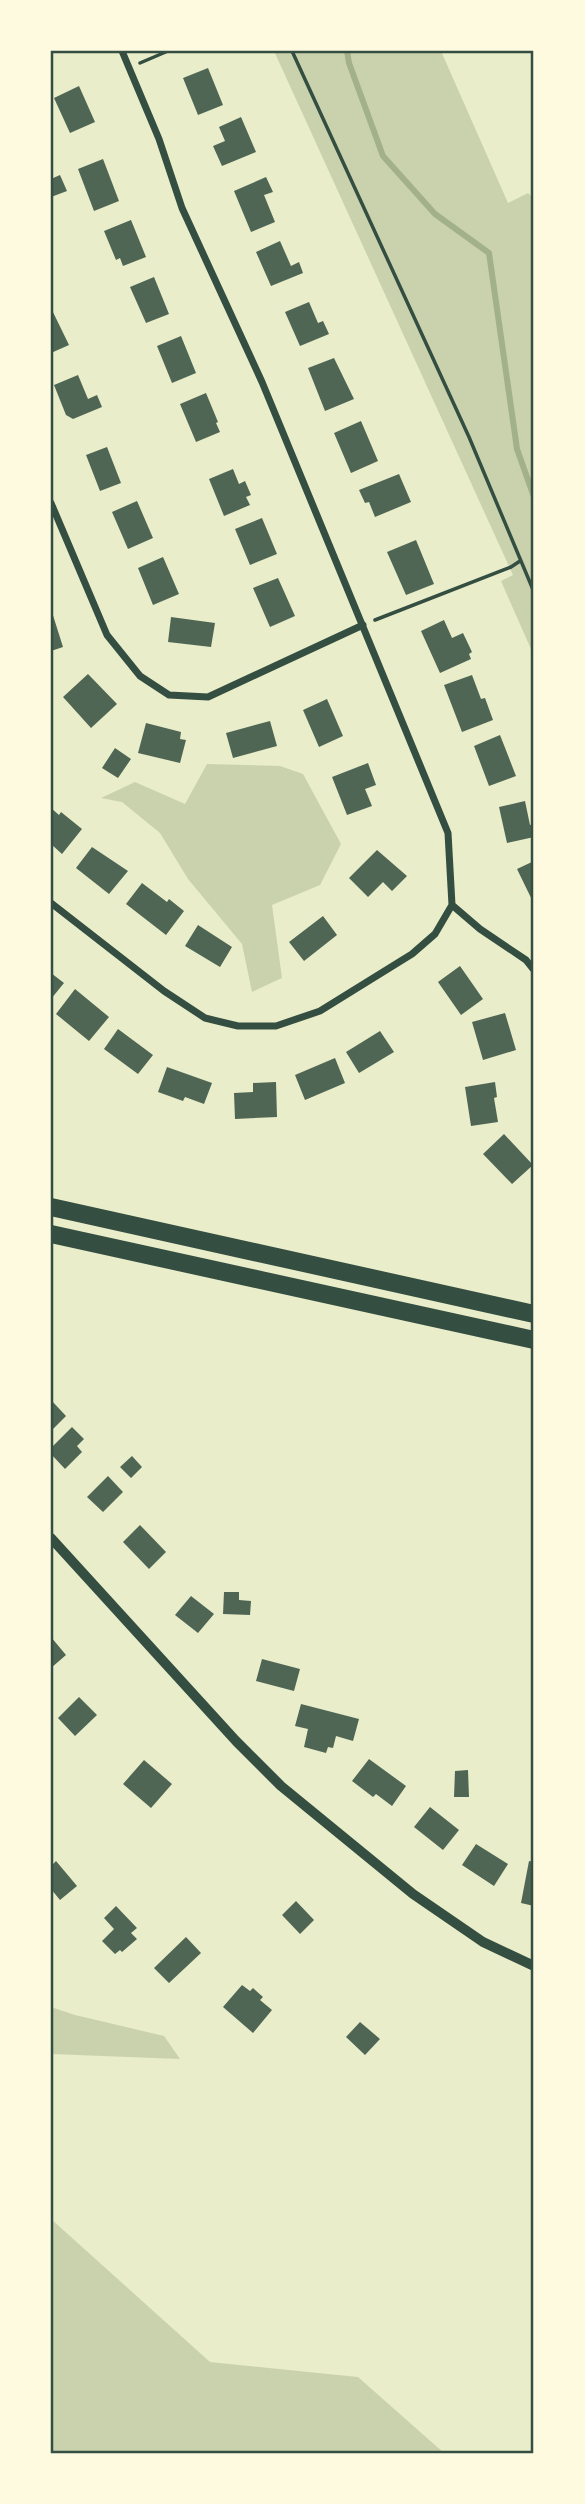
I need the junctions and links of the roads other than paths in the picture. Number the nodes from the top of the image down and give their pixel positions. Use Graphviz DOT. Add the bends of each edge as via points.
graph roads {
  1 [pos="122,51"];
  2 [pos="51,503"];
  3 [pos="363,625"];
  4 [pos="51,903"];
  5 [pos="452,905"];
  6 [pos="534,970"];
  7 [pos="51,1207"];
  8 [pos="51,1234"];
  9 [pos="534,1314"];
  10 [pos="534,1340"];
  11 [pos="51,1538"];
  12 [pos="534,1966"];
  1 -- 3 [label="street" via="182,208 262,382"];
  2 -- 3 [label="street" via="107,635 140,676 169,695 208,697"];
  3 -- 5 [label="street" via="448,833"];
  4 -- 5 [label="street" via="194,1011 238,1026 276,1026 320,1011 412,954 435,934"];
  5 -- 6 [label="street"];
  7 -- 9 [label="highway"];
  8 -- 10 [label="highway"];
  11 -- 12 [label="street" via="281,1786 414,1894 483,1942"];
}
